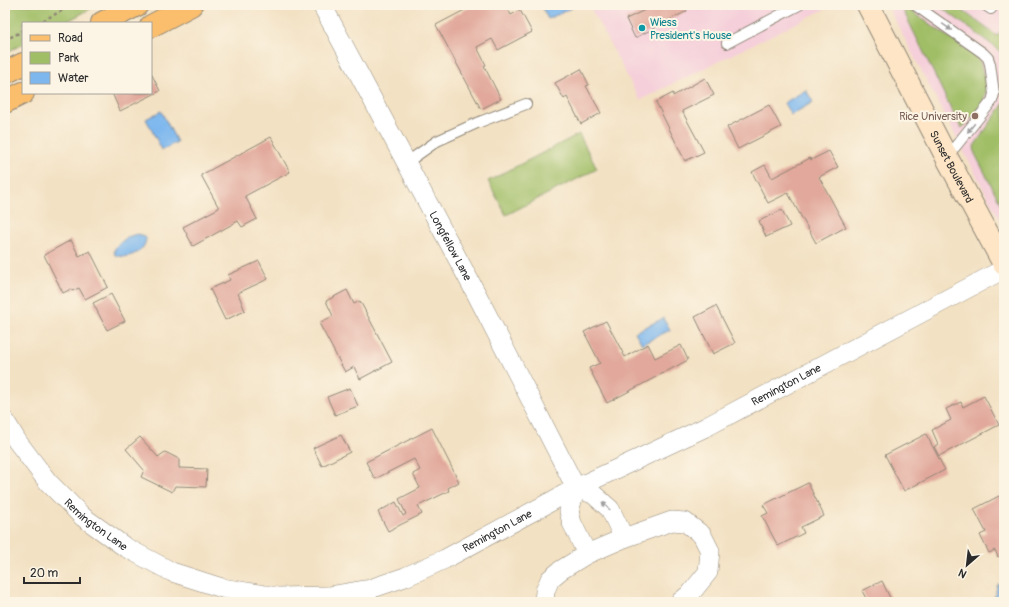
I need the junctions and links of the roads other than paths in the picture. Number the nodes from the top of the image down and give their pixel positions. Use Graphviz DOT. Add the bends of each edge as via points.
graph roads {
  1 [pos="137,5"];
  2 [pos="191,5"];
  3 [pos="322,5"];
  4 [pos="799,5"];
  5 [pos="868,5"];
  6 [pos="915,5"];
  7 [pos="985,5"];
  8 [pos="994,5"];
  9 [pos="104,22"];
  10 [pos="152,25"];
  11 [pos="727,43"];
  12 [pos="22,64"];
  13 [pos="5,73"];
  14 [pos="22,94"];
  15 [pos="5,102"];
  16 [pos="526,104"];
  17 [pos="946,156"];
  18 [pos="406,163"];
  19 [pos="1004,264"];
  20 [pos="1004,269"];
  21 [pos="5,421"];
  22 [pos="576,488"];
  23 [pos="624,538"];
  24 [pos="587,554"];
  25 [pos="544,602"];
  26 [pos="680,602"];
  1 -- 9 [label="main road"];
  2 -- 10 [label="main road"];
  3 -- 18 [label="street, Longfellow Lane"];
  4 -- 11 [label="lane"];
  5 -- 17 [label="main road, Sunset Boulevard"];
  6 -- 17 [label="lane, one-way" via="983,53 990,64 994,94 992,101"];
  7 -- 8 [label="lane" via="991,9"];
  12 -- 13 [label="main road"];
  14 -- 15 [label="main road"];
  16 -- 18 [label="lane" via="436,141"];
  17 -- 19 [label="main road, Sunset Boulevard"];
  18 -- 22 [label="street, Longfellow Lane"];
  20 -- 22 [label="street, Remington Lane" via="706,427"];
  21 -- 22 [label="street, Remington Lane" via="48,482 83,517 125,547 172,572 222,588 277,596 329,596 370,589 405,577 445,559"];
  23 -- 22 [label="street, one-way" via="610,509 593,494"];
  22 -- 24 [label="street" via="569,511"];
  23 -- 24 [label="street"];
  23 -- 26 [label="street" via="672,521 685,522 702,535 710,551 708,572"];
  24 -- 25 [label="street" via="550,579"];
}
